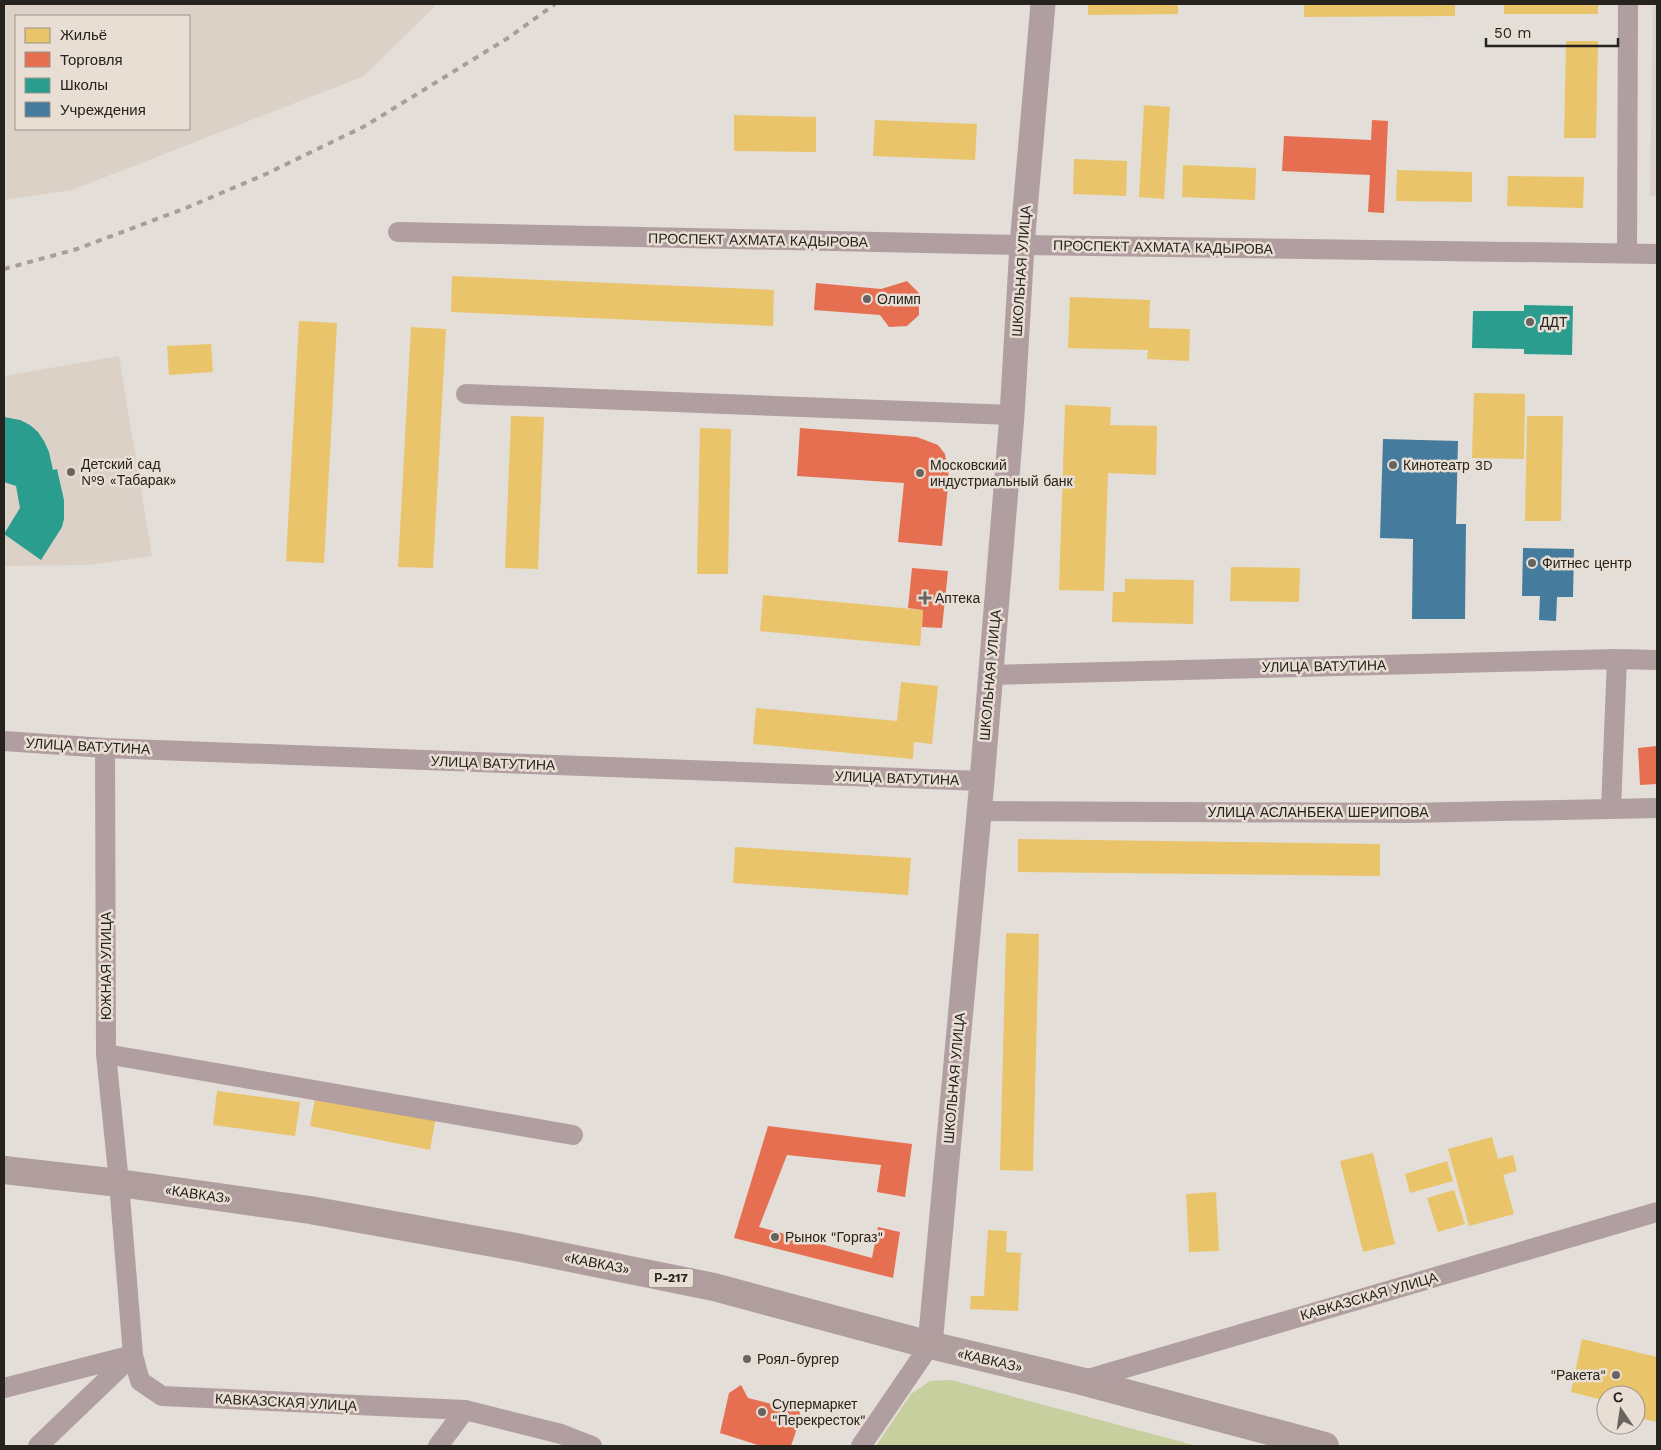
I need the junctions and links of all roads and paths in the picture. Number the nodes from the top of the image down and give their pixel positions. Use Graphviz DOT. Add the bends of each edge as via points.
graph roads {
  1 [pos="1043,4"];
  2 [pos="1628,4"];
  3 [pos="398,232"];
  4 [pos="1022,245"];
  5 [pos="1627,253"];
  6 [pos="1657,254"];
  7 [pos="466,394"];
  8 [pos="1012,415"];
  9 [pos="1617,659"];
  10 [pos="1657,660"];
  11 [pos="990,675"];
  12 [pos="4,741"];
  13 [pos="105,748"];
  14 [pos="982,781"];
  15 [pos="1657,808"];
  16 [pos="1611,809"];
  17 [pos="978,811"];
  18 [pos="106,1054"];
  19 [pos="573,1135"];
  20 [pos="4,1170"];
  21 [pos="119,1183"];
  22 [pos="1657,1212"];
  23 [pos="930,1346"];
  24 [pos="133,1355"];
  25 [pos="1081,1381"];
  26 [pos="4,1388"];
  27 [pos="465,1410"];
  28 [pos="38,1446"];
  29 [pos="438,1446"];
  30 [pos="592,1446"];
  31 [pos="861,1446"];
  32 [pos="1325,1446"];
  1 -- 4 [label="street, ШКОЛЬНАЯ УЛИЦА"];
  2 -- 5 [label="street"];
  3 -- 4 [label="street, ПРОСПЕКТ АХМАТА КАДЫРОВА"];
  4 -- 5 [label="street, ПРОСПЕКТ АХМАТА КАДЫРОВА"];
  4 -- 8 [label="street, ШКОЛЬНАЯ УЛИЦА"];
  5 -- 6 [label="street, ПРОСПЕКТ АХМАТА КАДЫРОВА"];
  7 -- 8 [label="street"];
  8 -- 11 [label="street, ШКОЛЬНАЯ УЛИЦА"];
  9 -- 10 [label="street, УЛИЦА ВАТУТИНА"];
  9 -- 11 [label="street, УЛИЦА ВАТУТИНА"];
  9 -- 16 [label="street"];
  11 -- 14 [label="street, ШКОЛЬНАЯ УЛИЦА"];
  12 -- 13 [label="street, УЛИЦА ВАТУТИНА"];
  13 -- 14 [label="street, УЛИЦА ВАТУТИНА"];
  13 -- 18 [label="street, ЮЖНАЯ УЛИЦА"];
  14 -- 17 [label="street, ШКОЛЬНАЯ УЛИЦА"];
  15 -- 16 [label="street, УЛИЦА АСЛАНБЕКА ШЕРИПОВА"];
  16 -- 17 [label="street, УЛИЦА АСЛАНБЕКА ШЕРИПОВА" via="1405,813"];
  17 -- 23 [label="street, ШКОЛЬНАЯ УЛИЦА"];
  18 -- 19 [label="street"];
  18 -- 21 [label="street, ЮЖНАЯ УЛИЦА"];
  20 -- 21 [label="main road, «КАВКАЗ» / Р-217"];
  21 -- 23 [label="main road, «КАВКАЗ» / Р-217" via="310,1210 714,1286"];
  21 -- 24 [label="street, КАВКАЗСКАЯ УЛИЦА"];
  22 -- 25 [label="street, КАВКАЗСКАЯ УЛИЦА"];
  23 -- 25 [label="main road, «КАВКАЗ» / Р-217"];
  23 -- 31 [label="street"];
  24 -- 26 [label="street"];
  24 -- 27 [label="street, КАВКАЗСКАЯ УЛИЦА" via="140,1382 162,1396"];
  24 -- 28 [label="street"];
  25 -- 32 [label="main road, «КАВКАЗ» / Р-217"];
  27 -- 29 [label="street"];
  27 -- 30 [label="street, КАВКАЗСКАЯ УЛИЦА" via="561,1434"];
}
